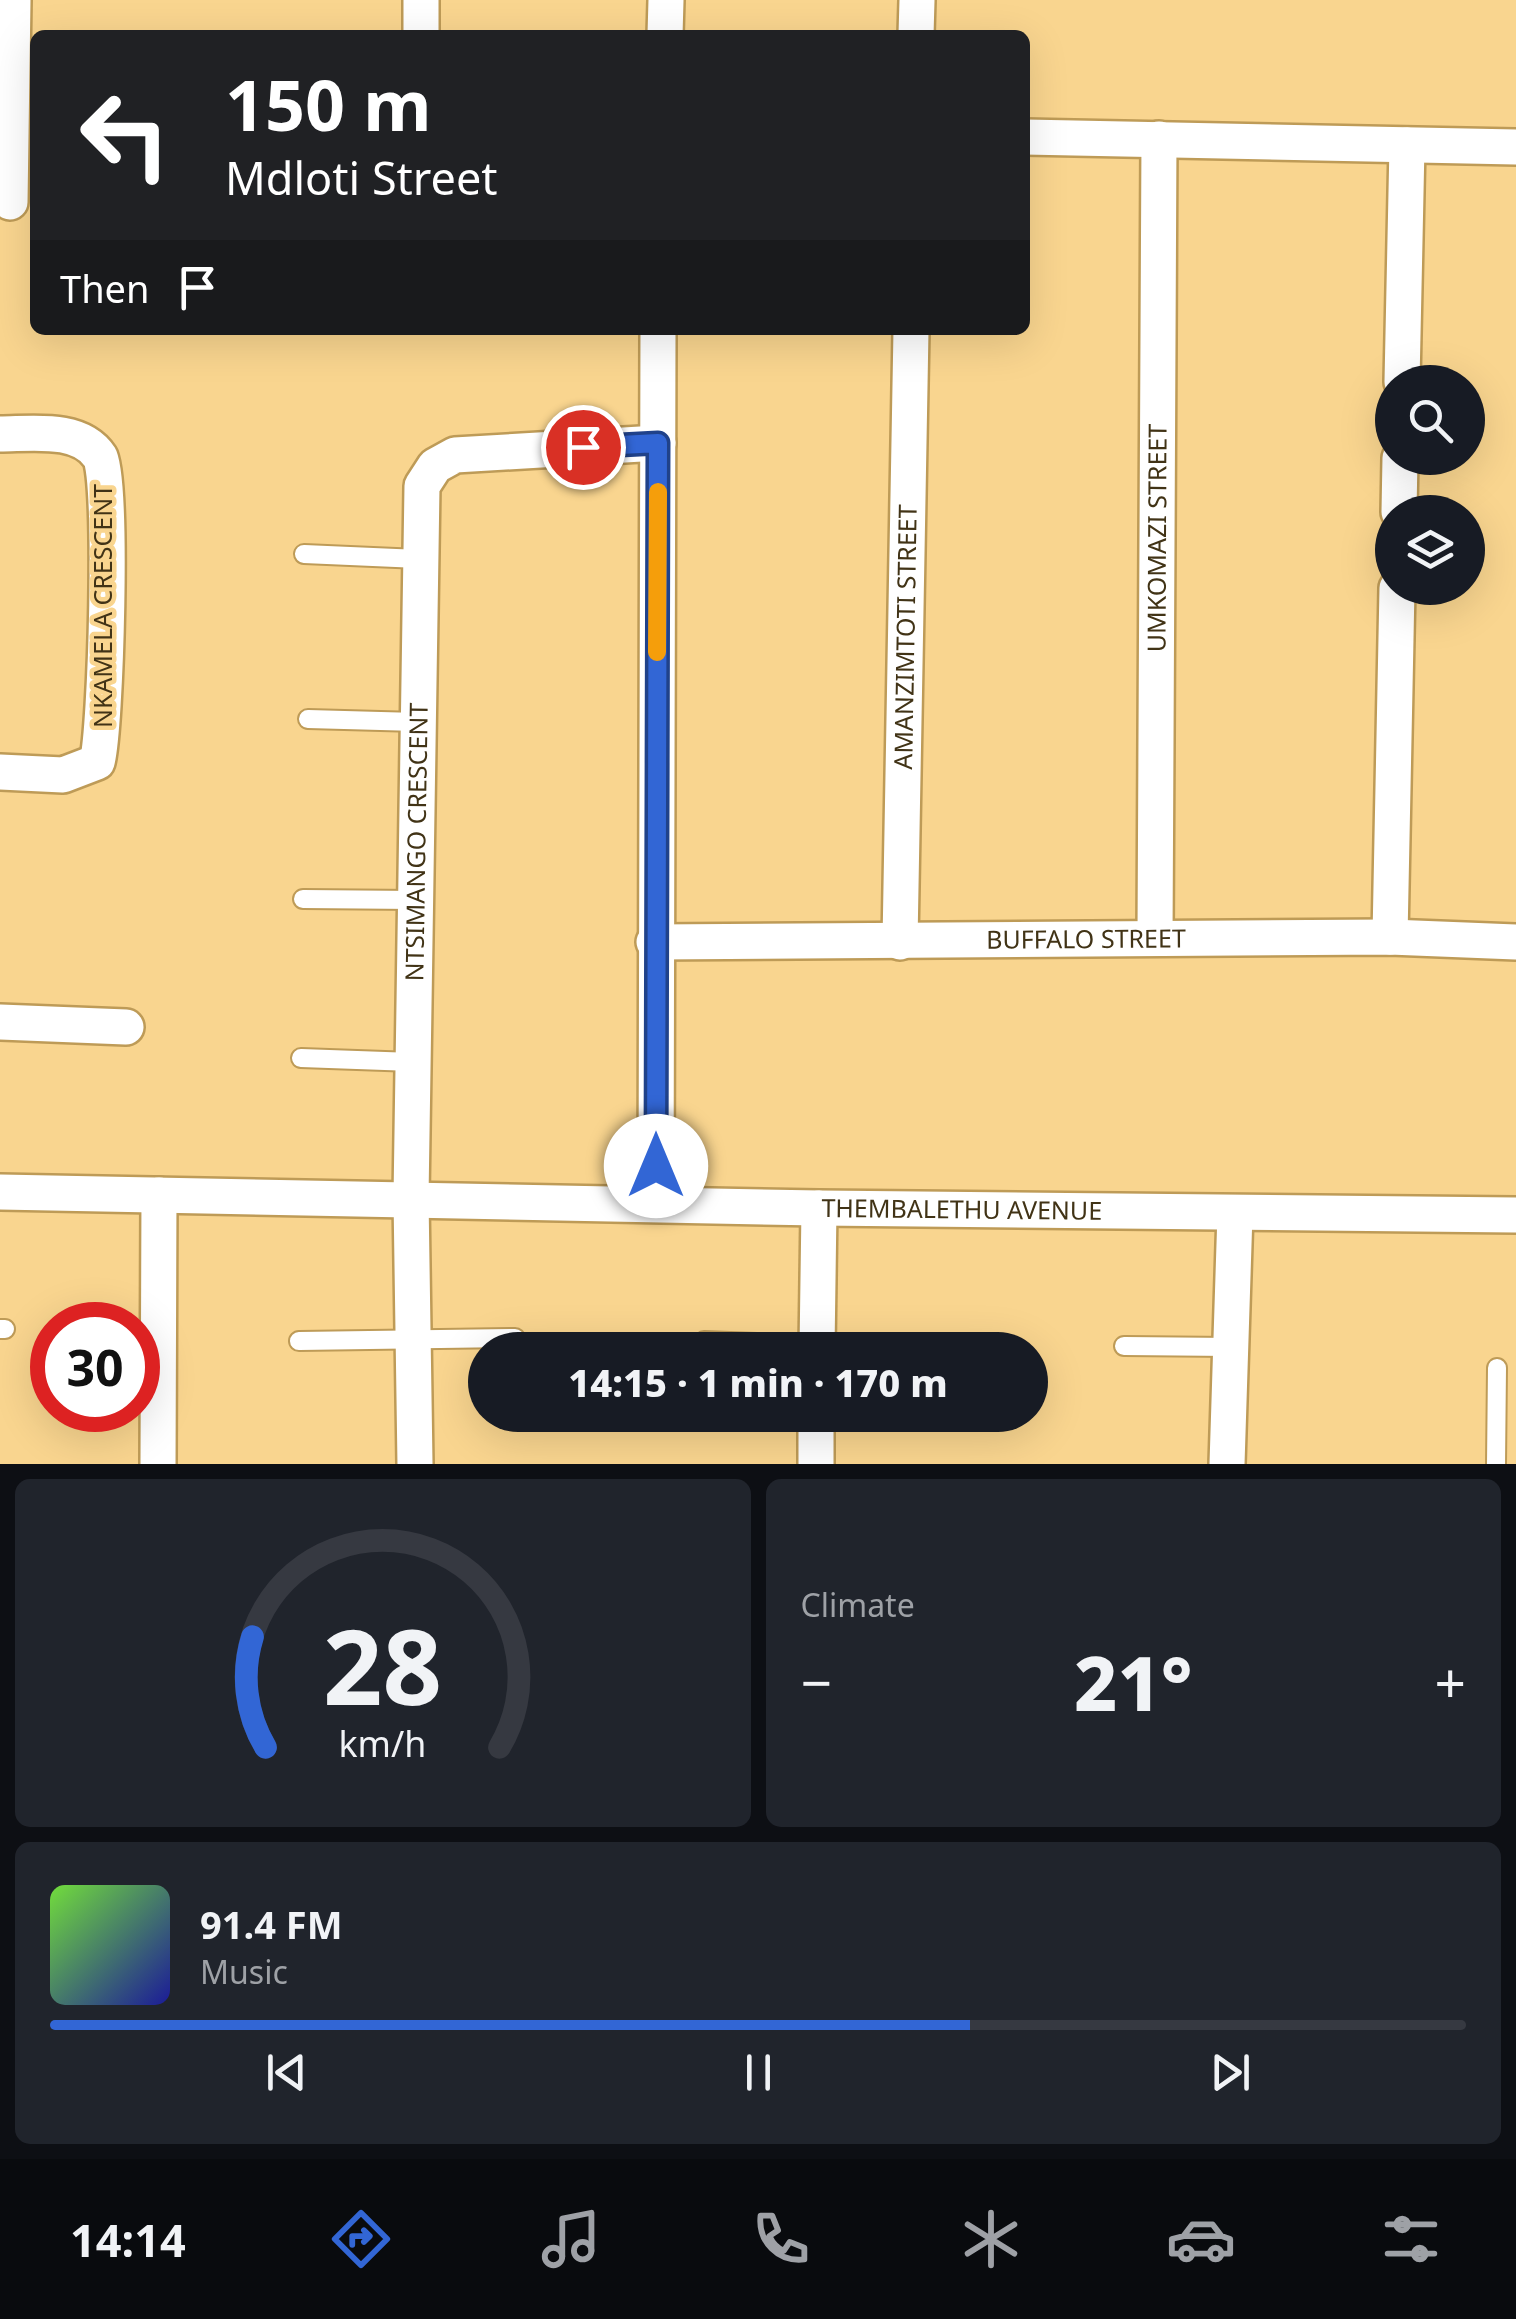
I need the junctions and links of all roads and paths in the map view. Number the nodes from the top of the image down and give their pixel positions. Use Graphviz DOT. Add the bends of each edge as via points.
graph roads {
  1 [pos="13,0"];
  2 [pos="421,0"];
  3 [pos="666,0"];
  4 [pos="917,0"];
  5 [pos="421,30"];
  6 [pos="665,30"];
  7 [pos="916,30"];
  8 [pos="1030,137"];
  9 [pos="1159,139"];
  10 [pos="1406,145"];
  11 [pos="1516,147"];
  12 [pos="15,202"];
  13 [pos="658,335"];
  14 [pos="911,335"];
  15 [pos="1402,365"];
  16 [pos="0,434"];
  17 [pos="658,443"];
  18 [pos="304,554"];
  19 [pos="419,559"];
  20 [pos="1398,605"];
  21 [pos="308,719"];
  22 [pos="417,722"];
  23 [pos="0,772"];
  24 [pos="303,898"];
  25 [pos="415,900"];
  26 [pos="1390,937"];
  27 [pos="1155,938"];
  28 [pos="654,942"];
  29 [pos="900,942"];
  30 [pos="1516,942"];
  31 [pos="0,1022"];
  32 [pos="126,1026"];
  33 [pos="301,1058"];
  34 [pos="412,1062"];
  35 [pos="0,1192"];
  36 [pos="159,1194"];
  37 [pos="411,1198"];
  38 [pos="656,1204"];
  39 [pos="819,1208"];
  40 [pos="1235,1213"];
  41 [pos="1516,1215"];
  42 [pos="817,1332"];
  43 [pos="414,1338"];
  44 [pos="468,1338"];
  45 [pos="299,1341"];
  46 [pos="1124,1346"];
  47 [pos="1231,1347"];
  48 [pos="1497,1368"];
  49 [pos="816,1432"];
  50 [pos="158,1464"];
  51 [pos="415,1464"];
  52 [pos="816,1464"];
  53 [pos="1227,1464"];
  54 [pos="1496,1464"];
  1 -- 12 [label="street"];
  2 -- 5 [label="street"];
  3 -- 6 [label="street"];
  4 -- 7 [label="street"];
  8 -- 9 [label="street"];
  9 -- 10 [label="street"];
  9 -- 27 [label="street, UMKOMAZI STREET"];
  10 -- 11 [label="street"];
  10 -- 15 [label="street"];
  13 -- 17 [label="street"];
  14 -- 29 [label="street, AMANZIMTOTI STREET"];
  16 -- 23 [label="street, NKAMELA CRESCENT" via="61,434 83,442 100,456 105,490 104,705 97,762 63,776"];
  17 -- 19 [label="street, NTSIMANGO CRESCENT" via="455,455 434,466 422,486"];
  17 -- 28 [label="street"];
  18 -- 19 [label="lane"];
  19 -- 22 [label="street, NTSIMANGO CRESCENT"];
  20 -- 26 [label="street"];
  21 -- 22 [label="lane"];
  22 -- 25 [label="street, NTSIMANGO CRESCENT"];
  24 -- 25 [label="lane"];
  25 -- 34 [label="street, NTSIMANGO CRESCENT"];
  26 -- 27 [label="street, BUFFALO STREET"];
  26 -- 30 [label="street, BUFFALO STREET"];
  27 -- 29 [label="street, BUFFALO STREET"];
  28 -- 29 [label="street, BUFFALO STREET"];
  28 -- 38 [label="street"];
  31 -- 32 [label="street"];
  33 -- 34 [label="lane"];
  34 -- 37 [label="street, NTSIMANGO CRESCENT"];
  35 -- 36 [label="street, THEMBALETHU AVENUE"];
  36 -- 37 [label="street, THEMBALETHU AVENUE"];
  36 -- 50 [label="street"];
  37 -- 38 [label="street, THEMBALETHU AVENUE"];
  37 -- 43 [label="street, NTSIMANGO CRESCENT"];
  38 -- 39 [label="street, THEMBALETHU AVENUE"];
  39 -- 40 [label="street, THEMBALETHU AVENUE"];
  39 -- 42 [label="street"];
  40 -- 41 [label="street, THEMBALETHU AVENUE"];
  40 -- 47 [label="street"];
  43 -- 44 [label="lane"];
  43 -- 45 [label="lane"];
  43 -- 51 [label="street, NTSIMANGO CRESCENT"];
  46 -- 47 [label="lane"];
  47 -- 53 [label="street"];
  48 -- 54 [label="lane"];
  49 -- 52 [label="street"];
}
